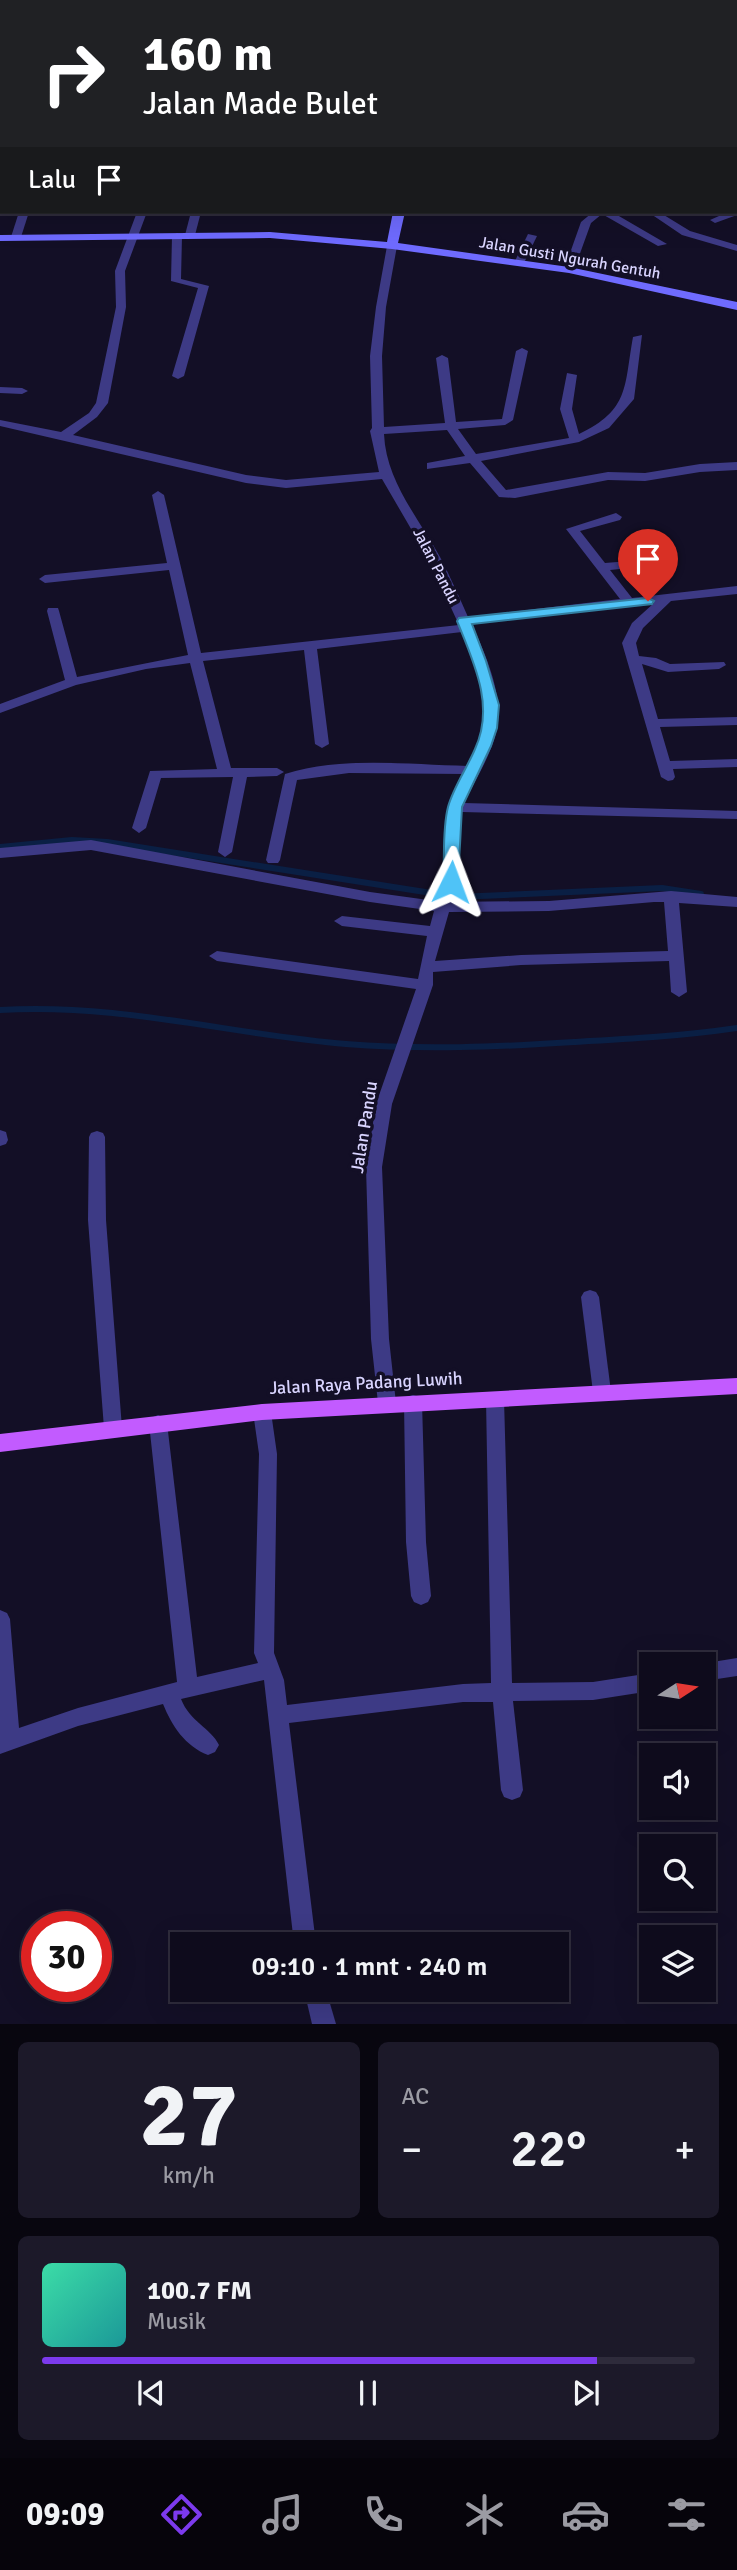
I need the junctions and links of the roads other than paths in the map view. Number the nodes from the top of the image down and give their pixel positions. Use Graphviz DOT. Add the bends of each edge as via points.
graph roads {
  1 [pos="23,214"];
  2 [pos="141,214"];
  3 [pos="195,214"];
  4 [pos="399,214"];
  5 [pos="596,214"];
  6 [pos="609,214"];
  7 [pos="656,214"];
  8 [pos="732,214"];
  9 [pos="715,220"];
  10 [pos="184,235"];
  11 [pos="133,236"];
  12 [pos="532,236"];
  13 [pos="16,237"];
  14 [pos="0,238"];
  15 [pos="662,244"];
  16 [pos="395,247"];
  17 [pos="737,248"];
  18 [pos="520,263"];
  19 [pos="569,270"];
  20 [pos="737,306"];
  21 [pos="638,337"];
  22 [pos="522,351"];
  23 [pos="442,358"];
  24 [pos="571,374"];
  25 [pos="178,376"];
  26 [pos="0,390"];
  27 [pos="22,391"];
  28 [pos="0,423"];
  29 [pos="451,427"];
  30 [pos="376,431"];
  31 [pos="63,436"];
  32 [pos="575,440"];
  33 [pos="473,459"];
  34 [pos="431,466"];
  35 [pos="737,466"];
  36 [pos="386,475"];
  37 [pos="158,495"];
  38 [pos="616,517"];
  39 [pos="650,562"];
  40 [pos="173,566"];
  41 [pos="603,567"];
  42 [pos="45,579"];
  43 [pos="737,590"];
  44 [pos="666,599"];
  45 [pos="630,604"];
  46 [pos="52,611"];
  47 [pos="465,624"];
  48 [pos="310,646"];
  49 [pos="195,657"];
  50 [pos="634,660"];
  51 [pos="719,665"];
  52 [pos="72,682"];
  53 [pos="0,709"];
  54 [pos="737,721"];
  55 [pos="654,723"];
  56 [pos="322,744"];
  57 [pos="737,763"];
  58 [pos="474,770"];
  59 [pos="233,772"];
  60 [pos="277,772"];
  61 [pos="455,807"];
  62 [pos="737,815"];
  63 [pos="139,828"];
  64 [pos="225,852"];
  65 [pos="0,853"];
  66 [pos="273,860"];
  67 [pos="451,882"];
  68 [pos="671,896"];
  69 [pos="737,902"];
  70 [pos="443,907"];
  71 [pos="342,921"];
  72 [pos="437,932"];
  73 [pos="217,956"];
  74 [pos="677,956"];
  75 [pos="426,967"];
  76 [pos="425,985"];
  77 [pos="679,992"];
  78 [pos="97,1137"];
  79 [pos="590,1297"];
  80 [pos="737,1386"];
  81 [pos="602,1392"];
  82 [pos="495,1399"];
  83 [pos="413,1402"];
  84 [pos="387,1403"];
  85 [pos="262,1412"];
  86 [pos="158,1423"];
  87 [pos="113,1428"];
  88 [pos="0,1443"];
  89 [pos="421,1596"];
  90 [pos="0,1619"];
  91 [pos="737,1667"];
  92 [pos="268,1670"];
  93 [pos="716,1670"];
  94 [pos="639,1684"];
  95 [pos="179,1691"];
  96 [pos="503,1692"];
  97 [pos="278,1715"];
  98 [pos="5,1743"];
  99 [pos="208,1745"];
  100 [pos="512,1790"];
  101 [pos="304,1932"];
  102 [pos="318,2002"];
  103 [pos="324,2024"];
  1 -- 13 [label="street"];
  2 -- 11 [label="street"];
  3 -- 10 [label="street"];
  4 -- 16 [label="main road, Jalan Pandu"];
  5 -- 19 [label="street" via="586,222"];
  6 -- 15 [label="street"];
  7 -- 17 [label="street" via="687,233"];
  8 -- 9 [label="street"];
  10 -- 11 [label="main road, Jalan Gusti Ngurah Gentuh"];
  10 -- 16 [label="main road, Jalan Gusti Ngurah Gentuh" via="271,234"];
  10 -- 25 [label="street" via="174,278 204,286"];
  11 -- 13 [label="main road, Jalan Gusti Ngurah Gentuh"];
  11 -- 31 [label="street" via="119,277 121,307 102,403"];
  12 -- 18 [label="street"];
  13 -- 14 [label="main road, Jalan Gusti Ngurah Gentuh"];
  16 -- 18 [label="main road, Jalan Gusti Ngurah Gentuh"];
  16 -- 30 [label="street, Jalan Pandu" via="381,307"];
  18 -- 19 [label="main road, Jalan Gusti Ngurah Gentuh"];
  19 -- 20 [label="main road, Jalan Gusti Ngurah Gentuh"];
  21 -- 32 [label="street" via="631,391 622,409 606,426"];
  22 -- 29 [label="street" via="507,420"];
  23 -- 29 [label="street"];
  24 -- 32 [label="street" via="566,409"];
  26 -- 27 [label="street"];
  28 -- 31 [label="street"];
  29 -- 30 [label="street"];
  29 -- 33 [label="street"];
  30 -- 36 [label="street, Jalan Pandu"];
  31 -- 36 [label="street" via="278,484"];
  32 -- 33 [label="street"];
  33 -- 34 [label="street"];
  33 -- 35 [label="street" via="500,492 509,495 608,476 645,477"];
  36 -- 47 [label="street, Jalan Pandu" via="434,558"];
  37 -- 40 [label="street"];
  38 -- 41 [label="street" via="572,529"];
  39 -- 41 [label="street"];
  40 -- 42 [label="street"];
  40 -- 49 [label="street"];
  41 -- 45 [label="street"];
  43 -- 44 [label="street"];
  44 -- 45 [label="street"];
  44 -- 50 [label="street" via="633,631 629,643"];
  45 -- 47 [label="street"];
  46 -- 52 [label="street"];
  47 -- 48 [label="street"];
  47 -- 58 [label="street, Jalan Pandu" via="492,705 490,728"];
  48 -- 49 [label="street"];
  48 -- 56 [label="street"];
  49 -- 52 [label="street"];
  49 -- 59 [label="street"];
  50 -- 51 [label="street" via="667,668"];
  50 -- 55 [label="street"];
  52 -- 53 [label="street"];
  54 -- 55 [label="street"];
  55 -- 57 [label="street" via="667,771"];
  58 -- 61 [label="street, Jalan Pandu"];
  58 -- 66 [label="street" via="296,773 290,777"];
  59 -- 60 [label="street"];
  59 -- 63 [label="street" via="155,774"];
  59 -- 64 [label="street"];
  61 -- 62 [label="street"];
  61 -- 67 [label="street, Jalan Pandu"];
  65 -- 70 [label="street" via="91,845"];
  68 -- 69 [label="street"];
  68 -- 70 [label="street" via="549,906"];
  68 -- 74 [label="street"];
  70 -- 72 [label="street, Jalan Pandu"];
  71 -- 72 [label="street"];
  72 -- 75 [label="street, Jalan Pandu"];
  73 -- 76 [label="street"];
  74 -- 75 [label="street"];
  74 -- 77 [label="street"];
  75 -- 76 [label="street, Jalan Pandu"];
  76 -- 84 [label="street, Jalan Pandu" via="388,1092 374,1167"];
  78 -- 87 [label="street" via="97,1220"];
  79 -- 81 [label="street"];
  80 -- 81 [label="main road, Jalan Raya Padang Luwih"];
  81 -- 82 [label="main road, Jalan Raya Padang Luwih"];
  82 -- 83 [label="main road, Jalan Raya Padang Luwih"];
  82 -- 96 [label="street"];
  83 -- 84 [label="main road, Jalan Raya Padang Luwih"];
  83 -- 89 [label="street"];
  84 -- 85 [label="main road, Jalan Raya Padang Luwih"];
  85 -- 86 [label="main road, Jalan Raya Padang Luwih"];
  85 -- 92 [label="street" via="268,1454 264,1653"];
  86 -- 87 [label="main road, Jalan Raya Padang Luwih"];
  86 -- 95 [label="street"];
  87 -- 88 [label="main road, Jalan Raya Padang Luwih"];
  90 -- 98 [label="street"];
  91 -- 93 [label="street"];
  92 -- 95 [label="street"];
  92 -- 97 [label="street" via="274,1680"];
  94 -- 96 [label="street" via="593,1691"];
  95 -- 98 [label="street" via="78,1717"];
  95 -- 99 [label="street" via="178,1720"];
  96 -- 97 [label="street"];
  96 -- 100 [label="street"];
  97 -- 101 [label="street"];
  102 -- 103 [label="street"];
}
